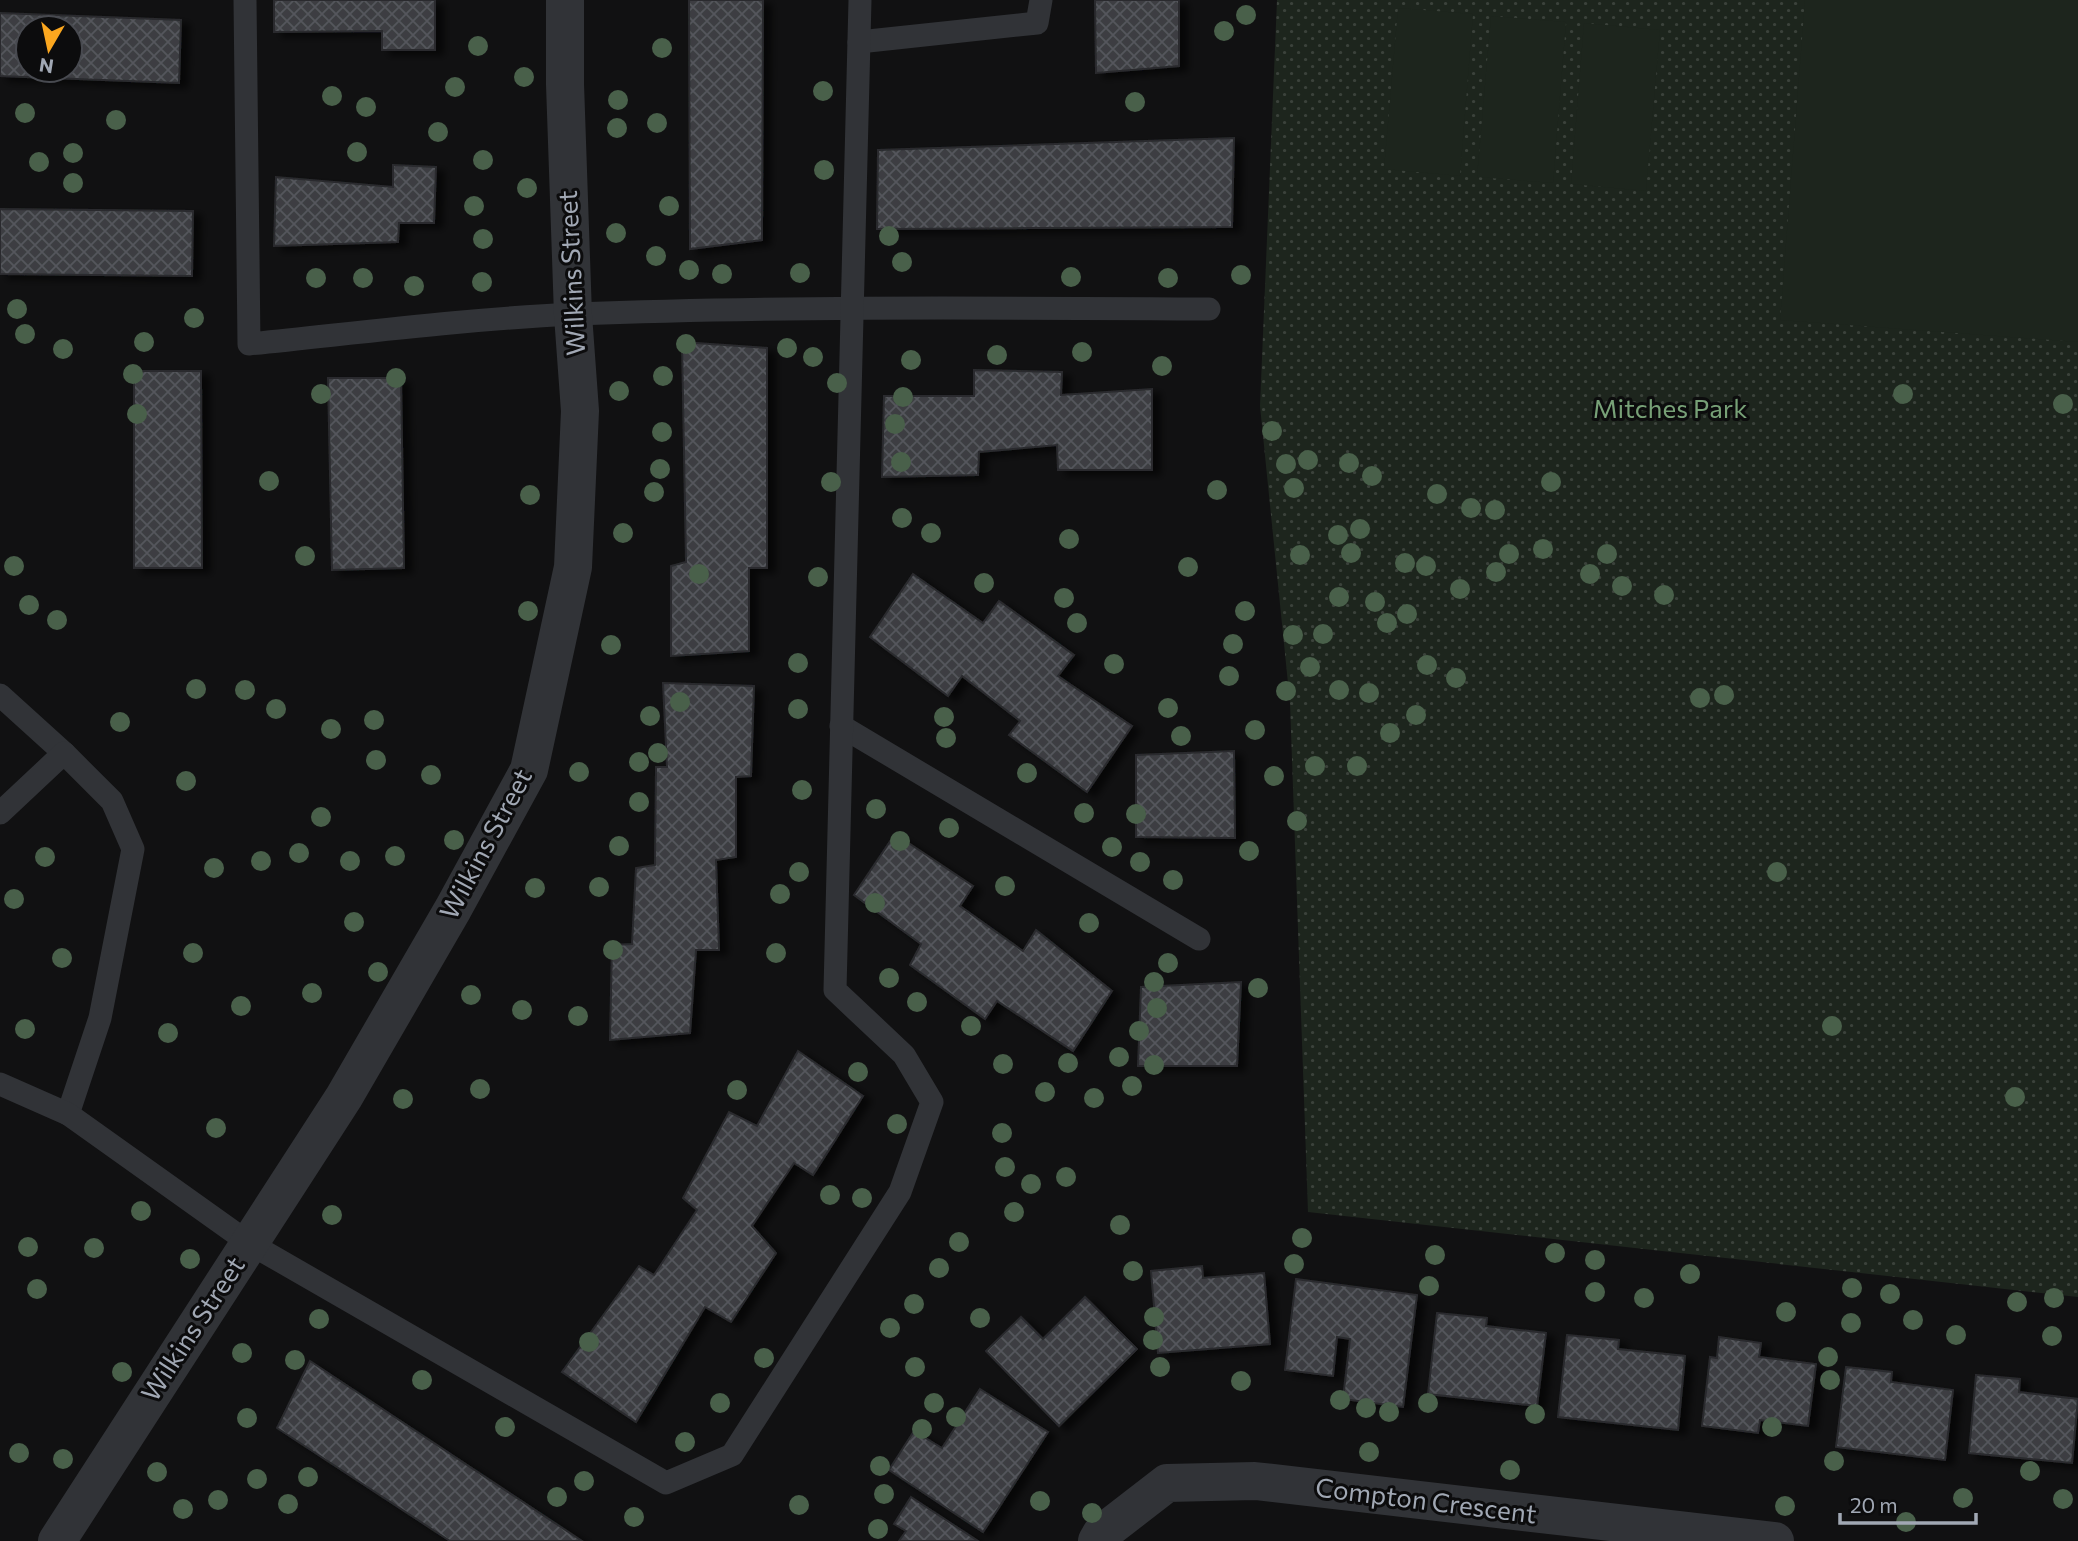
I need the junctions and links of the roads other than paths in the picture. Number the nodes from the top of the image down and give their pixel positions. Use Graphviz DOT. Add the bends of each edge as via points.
graph roads {
  1 [pos="245,0"];
  2 [pos="565,0"];
  3 [pos="860,0"];
  4 [pos="1041,0"];
  5 [pos="859,42"];
  6 [pos="852,307"];
  7 [pos="1209,309"];
  8 [pos="573,314"];
  9 [pos="0,695"];
  10 [pos="841,726"];
  11 [pos="64,753"];
  12 [pos="0,813"];
  13 [pos="1199,939"];
  14 [pos="0,1084"];
  15 [pos="68,1114"];
  16 [pos="249,1243"];
  17 [pos="57,1541"];
  18 [pos="1097,1541"];
  19 [pos="1775,1541"];
  1 -- 8 [label="lane" via="249,344"];
  2 -- 8 [label="street, Wilkins Street"];
  3 -- 5 [label="lane"];
  4 -- 5 [label="lane" via="1037,23"];
  5 -- 6 [label="lane"];
  6 -- 7 [label="lane"];
  6 -- 8 [label="lane"];
  6 -- 10 [label="lane"];
  8 -- 16 [label="street, Wilkins Street" via="580,411 573,567 529,770 344,1097"];
  9 -- 11 [label="lane"];
  10 -- 13 [label="lane"];
  10 -- 16 [label="lane" via="835,990 904,1055 932,1101 900,1192 732,1455 666,1483"];
  11 -- 12 [label="lane"];
  11 -- 15 [label="lane" via="112,801 133,849 100,1018"];
  14 -- 15 [label="lane"];
  15 -- 16 [label="lane"];
  16 -- 17 [label="street, Wilkins Street"];
  18 -- 19 [label="street, Compton Crescent" via="1167,1483 1255,1481"];
}
